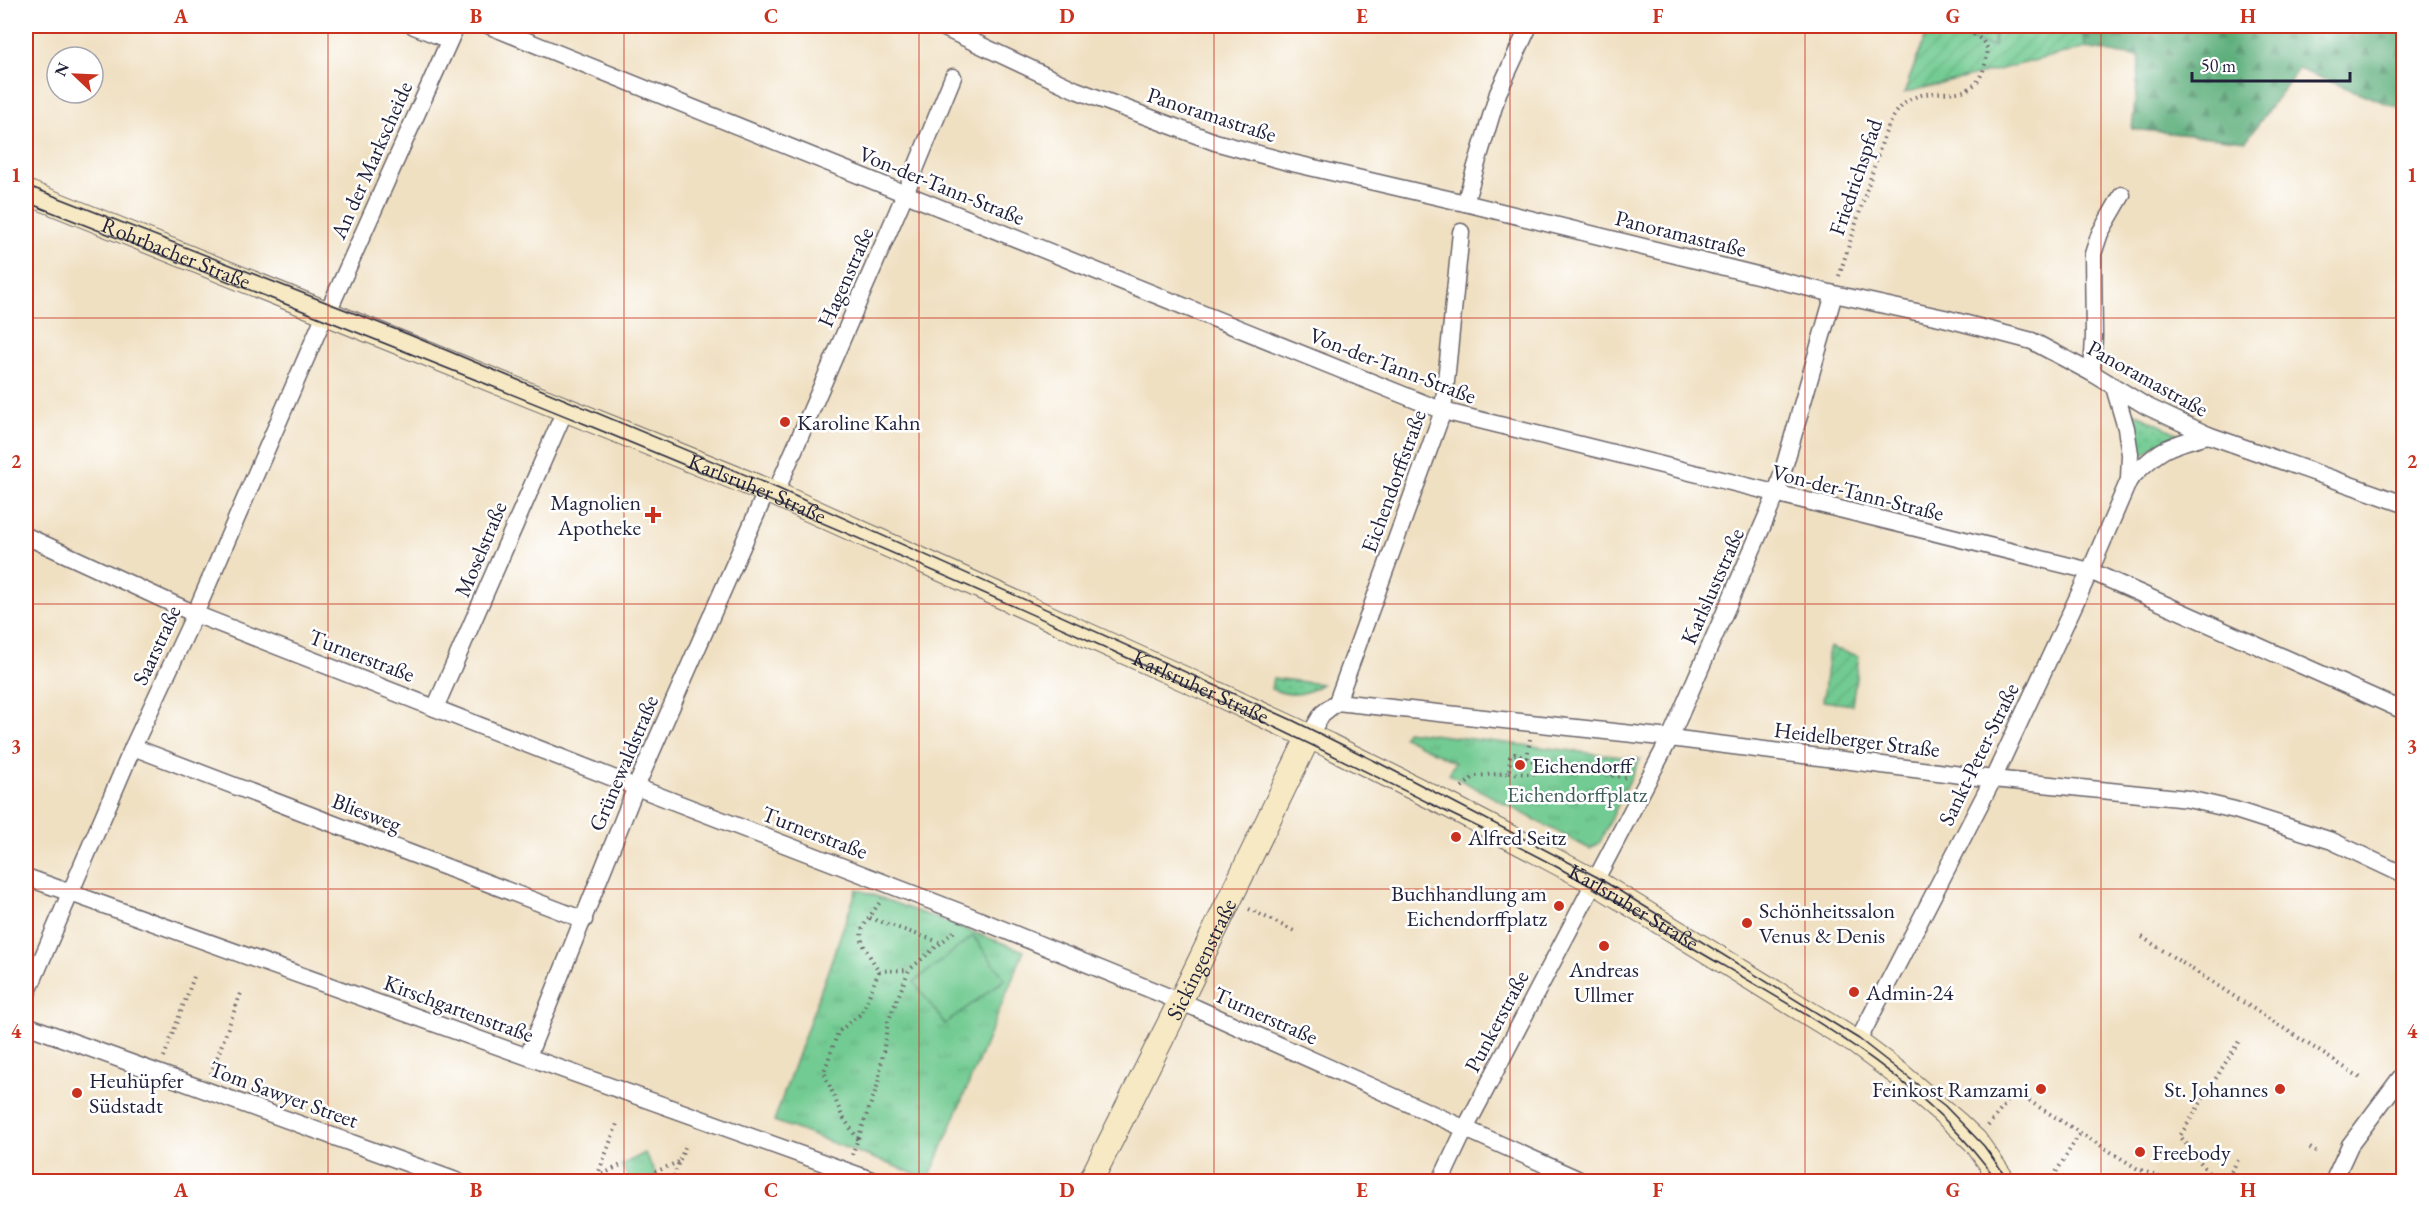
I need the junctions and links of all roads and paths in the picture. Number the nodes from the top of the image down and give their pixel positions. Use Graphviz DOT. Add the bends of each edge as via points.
graph roads {
  1 [pos="414,26"];
  2 [pos="490,26"];
  3 [pos="940,26"];
  4 [pos="1529,26"];
  5 [pos="1962,26"];
  6 [pos="453,33"];
  7 [pos="953,76"];
  8 [pos="26,192"];
  9 [pos="905,194"];
  10 [pos="2122,195"];
  11 [pos="1466,203"];
  12 [pos="1461,232"];
  13 [pos="1841,268"];
  14 [pos="1834,294"];
  15 [pos="327,312"];
  16 [pos="2092,373"];
  17 [pos="2114,387"];
  18 [pos="566,408"];
  19 [pos="1443,411"];
  20 [pos="2208,435"];
  21 [pos="2129,480"];
  22 [pos="771,492"];
  23 [pos="1776,495"];
  24 [pos="2403,504"];
  25 [pos="26,536"];
  26 [pos="2090,571"];
  27 [pos="195,614"];
  28 [pos="1337,702"];
  29 [pos="435,708"];
  30 [pos="2403,711"];
  31 [pos="1532,724"];
  32 [pos="1310,736"];
  33 [pos="1670,738"];
  34 [pos="133,747"];
  35 [pos="1527,758"];
  36 [pos="1548,771"];
  37 [pos="1509,773"];
  38 [pos="1993,779"];
  39 [pos="1647,780"];
  40 [pos="636,787"];
  41 [pos="1452,807"];
  42 [pos="2403,875"];
  43 [pos="26,877"];
  44 [pos="1595,882"];
  45 [pos="70,892"];
  46 [pos="883,899"];
  47 [pos="1245,908"];
  48 [pos="965,914"];
  49 [pos="870,918"];
  50 [pos="584,920"];
  51 [pos="1294,931"];
  52 [pos="2142,937"];
  53 [pos="940,942"];
  54 [pos="909,970"];
  55 [pos="879,971"];
  56 [pos="195,974"];
  57 [pos="242,990"];
  58 [pos="26,996"];
  59 [pos="1180,1002"];
  60 [pos="26,1025"];
  61 [pos="2239,1041"];
  62 [pos="1857,1043"];
  63 [pos="528,1056"];
  64 [pos="158,1073"];
  65 [pos="2403,1073"];
  66 [pos="2364,1080"];
  67 [pos="206,1090"];
  68 [pos="617,1124"];
  69 [pos="1466,1128"];
  70 [pos="2080,1133"];
  71 [pos="858,1139"];
  72 [pos="1975,1142"];
  73 [pos="685,1148"];
  74 [pos="2310,1148"];
  75 [pos="2316,1152"];
  76 [pos="2238,1160"];
  77 [pos="679,1162"];
  78 [pos="621,1165"];
  79 [pos="846,1170"];
  80 [pos="155,1171"];
  81 [pos="655,1173"];
  82 [pos="596,1179"];
  83 [pos="151,1182"];
  84 [pos="459,1182"];
  85 [pos="671,1182"];
  86 [pos="877,1182"];
  87 [pos="1090,1182"];
  88 [pos="1440,1182"];
  89 [pos="1584,1182"];
  90 [pos="2004,1182"];
  91 [pos="2050,1182"];
  92 [pos="2172,1182"];
  93 [pos="2224,1182"];
  94 [pos="2333,1182"];
  1 -- 6 [label="street"];
  2 -- 9 [label="street, Von-der-Tann-Straße"];
  3 -- 11 [label="street, Panoramastraße" via="1076,90 1215,142"];
  4 -- 11 [label="street" via="1498,93"];
  5 -- 13 [label="path, Friedrichspfad" via="1988,49 1980,77 1963,92 1915,98 1905,103 1892,119"];
  6 -- 15 [label="street, An der Markscheide"];
  7 -- 9 [label="street, Hagenstraße"];
  8 -- 15 [label="main road, Rohrbacher Straße"];
  9 -- 19 [label="street, Von-der-Tann-Straße"];
  9 -- 22 [label="street, Hagenstraße"];
  10 -- 16 [label="street" via="2093,254"];
  11 -- 14 [label="street, Panoramastraße"];
  12 -- 19 [label="street, Eichendorffstraße"];
  14 -- 16 [label="street, Panoramastraße" via="2032,341"];
  14 -- 23 [label="street, Karlsluststraße"];
  15 -- 18 [label="main road, Karlsruher Straße"];
  15 -- 27 [label="street, Saarstraße"];
  16 -- 17 [label="street, Panoramastraße"];
  17 -- 20 [label="street, Panoramastraße"];
  17 -- 21 [label="street, Sankt-Peter-Straße" via="2130,454"];
  18 -- 22 [label="main road, Karlsruher Straße"];
  18 -- 29 [label="street, Moselstraße"];
  19 -- 23 [label="street, Von-der-Tann-Straße"];
  19 -- 28 [label="street, Eichendorffstraße"];
  20 -- 21 [label="street, Sankt-Peter-Straße" via="2160,450"];
  20 -- 24 [label="street, Panoramastraße"];
  21 -- 26 [label="street, Sankt-Peter-Straße"];
  22 -- 32 [label="main road, Karlsruher Straße"];
  22 -- 40 [label="street, Grünewaldstraße"];
  23 -- 26 [label="street, Von-der-Tann-Straße"];
  23 -- 33 [label="street, Karlsluststraße"];
  25 -- 27 [label="street, Turnerstraße"];
  26 -- 30 [label="street, Von-der-Tann-Straße"];
  26 -- 38 [label="street, Sankt-Peter-Straße"];
  27 -- 29 [label="street, Turnerstraße"];
  27 -- 34 [label="street, Saarstraße"];
  28 -- 31 [label="street, Heidelberger Straße"];
  28 -- 32 [label="street" via="1322,714"];
  29 -- 40 [label="street, Turnerstraße"];
  31 -- 33 [label="street, Heidelberger Straße"];
  31 -- 35 [label="path"];
  32 -- 41 [label="main road, Karlsruher Straße"];
  32 -- 59 [label="main road, Sickingenstraße"];
  33 -- 38 [label="street, Heidelberger Straße"];
  33 -- 39 [label="street, Karlsluststraße"];
  34 -- 45 [label="street, Saarstraße"];
  34 -- 50 [label="street, Bliesweg"];
  35 -- 36 [label="path"];
  35 -- 37 [label="path" via="1515,754 1510,757"];
  36 -- 37 [label="path"];
  36 -- 39 [label="path" via="1583,771"];
  37 -- 41 [label="path" via="1474,776 1461,788"];
  38 -- 42 [label="street, Heidelberger Straße" via="2188,799 2235,810 2332,841"];
  38 -- 62 [label="street, Sankt-Peter-Straße"];
  39 -- 44 [label="street, Karlsluststraße"];
  40 -- 48 [label="street, Turnerstraße"];
  40 -- 50 [label="street, Grünewaldstraße"];
  41 -- 44 [label="main road, Karlsruher Straße"];
  43 -- 45 [label="street, Kirschgartenstraße"];
  44 -- 62 [label="main road, Karlsruher Straße"];
  44 -- 69 [label="street, Punkerstraße"];
  45 -- 58 [label="street, Saarstraße"];
  45 -- 63 [label="street, Kirschgartenstraße"];
  46 -- 49 [label="path"];
  47 -- 51 [label="path"];
  48 -- 53 [label="path" via="959,927"];
  48 -- 59 [label="street, Turnerstraße"];
  49 -- 53 [label="path"];
  49 -- 55 [label="path" via="863,926 861,941"];
  50 -- 63 [label="street, Grünewaldstraße"];
  52 -- 66 [label="path"];
  53 -- 54 [label="path"];
  54 -- 55 [label="path"];
  54 -- 71 [label="path" via="888,1022 878,1084"];
  55 -- 71 [label="path" via="862,1013 838,1032 824,1072 842,1116"];
  56 -- 64 [label="path"];
  57 -- 67 [label="path"];
  59 -- 69 [label="street, Turnerstraße"];
  59 -- 87 [label="main road, Sickingenstraße"];
  60 -- 64 [label="street, Tom Sawyer Street"];
  61 -- 93 [label="path" via="2180,1136 2208,1172"];
  62 -- 72 [label="main road, Karlsruher Straße" via="1931,1101"];
  63 -- 79 [label="street, Kirschgartenstraße"];
  64 -- 67 [label="street, Tom Sawyer Street"];
  65 -- 94 [label="street" via="2350,1145"];
  67 -- 84 [label="street, Tom Sawyer Street"];
  68 -- 82 [label="path"];
  69 -- 88 [label="street, Punkerstraße"];
  69 -- 89 [label="street, Turnerstraße"];
  70 -- 72 [label="path" via="2014,1092"];
  70 -- 91 [label="path"];
  70 -- 92 [label="path" via="2138,1169"];
  71 -- 79 [label="path"];
  72 -- 90 [label="main road, Karlsruher Straße"];
  73 -- 77 [label="path"];
  74 -- 75 [label="path"];
  76 -- 93 [label="path"];
  77 -- 81 [label="path"];
  77 -- 85 [label="path"];
  78 -- 82 [label="path"];
  79 -- 86 [label="street, Kirschgartenstraße"];
  80 -- 83 [label="path"];
}
